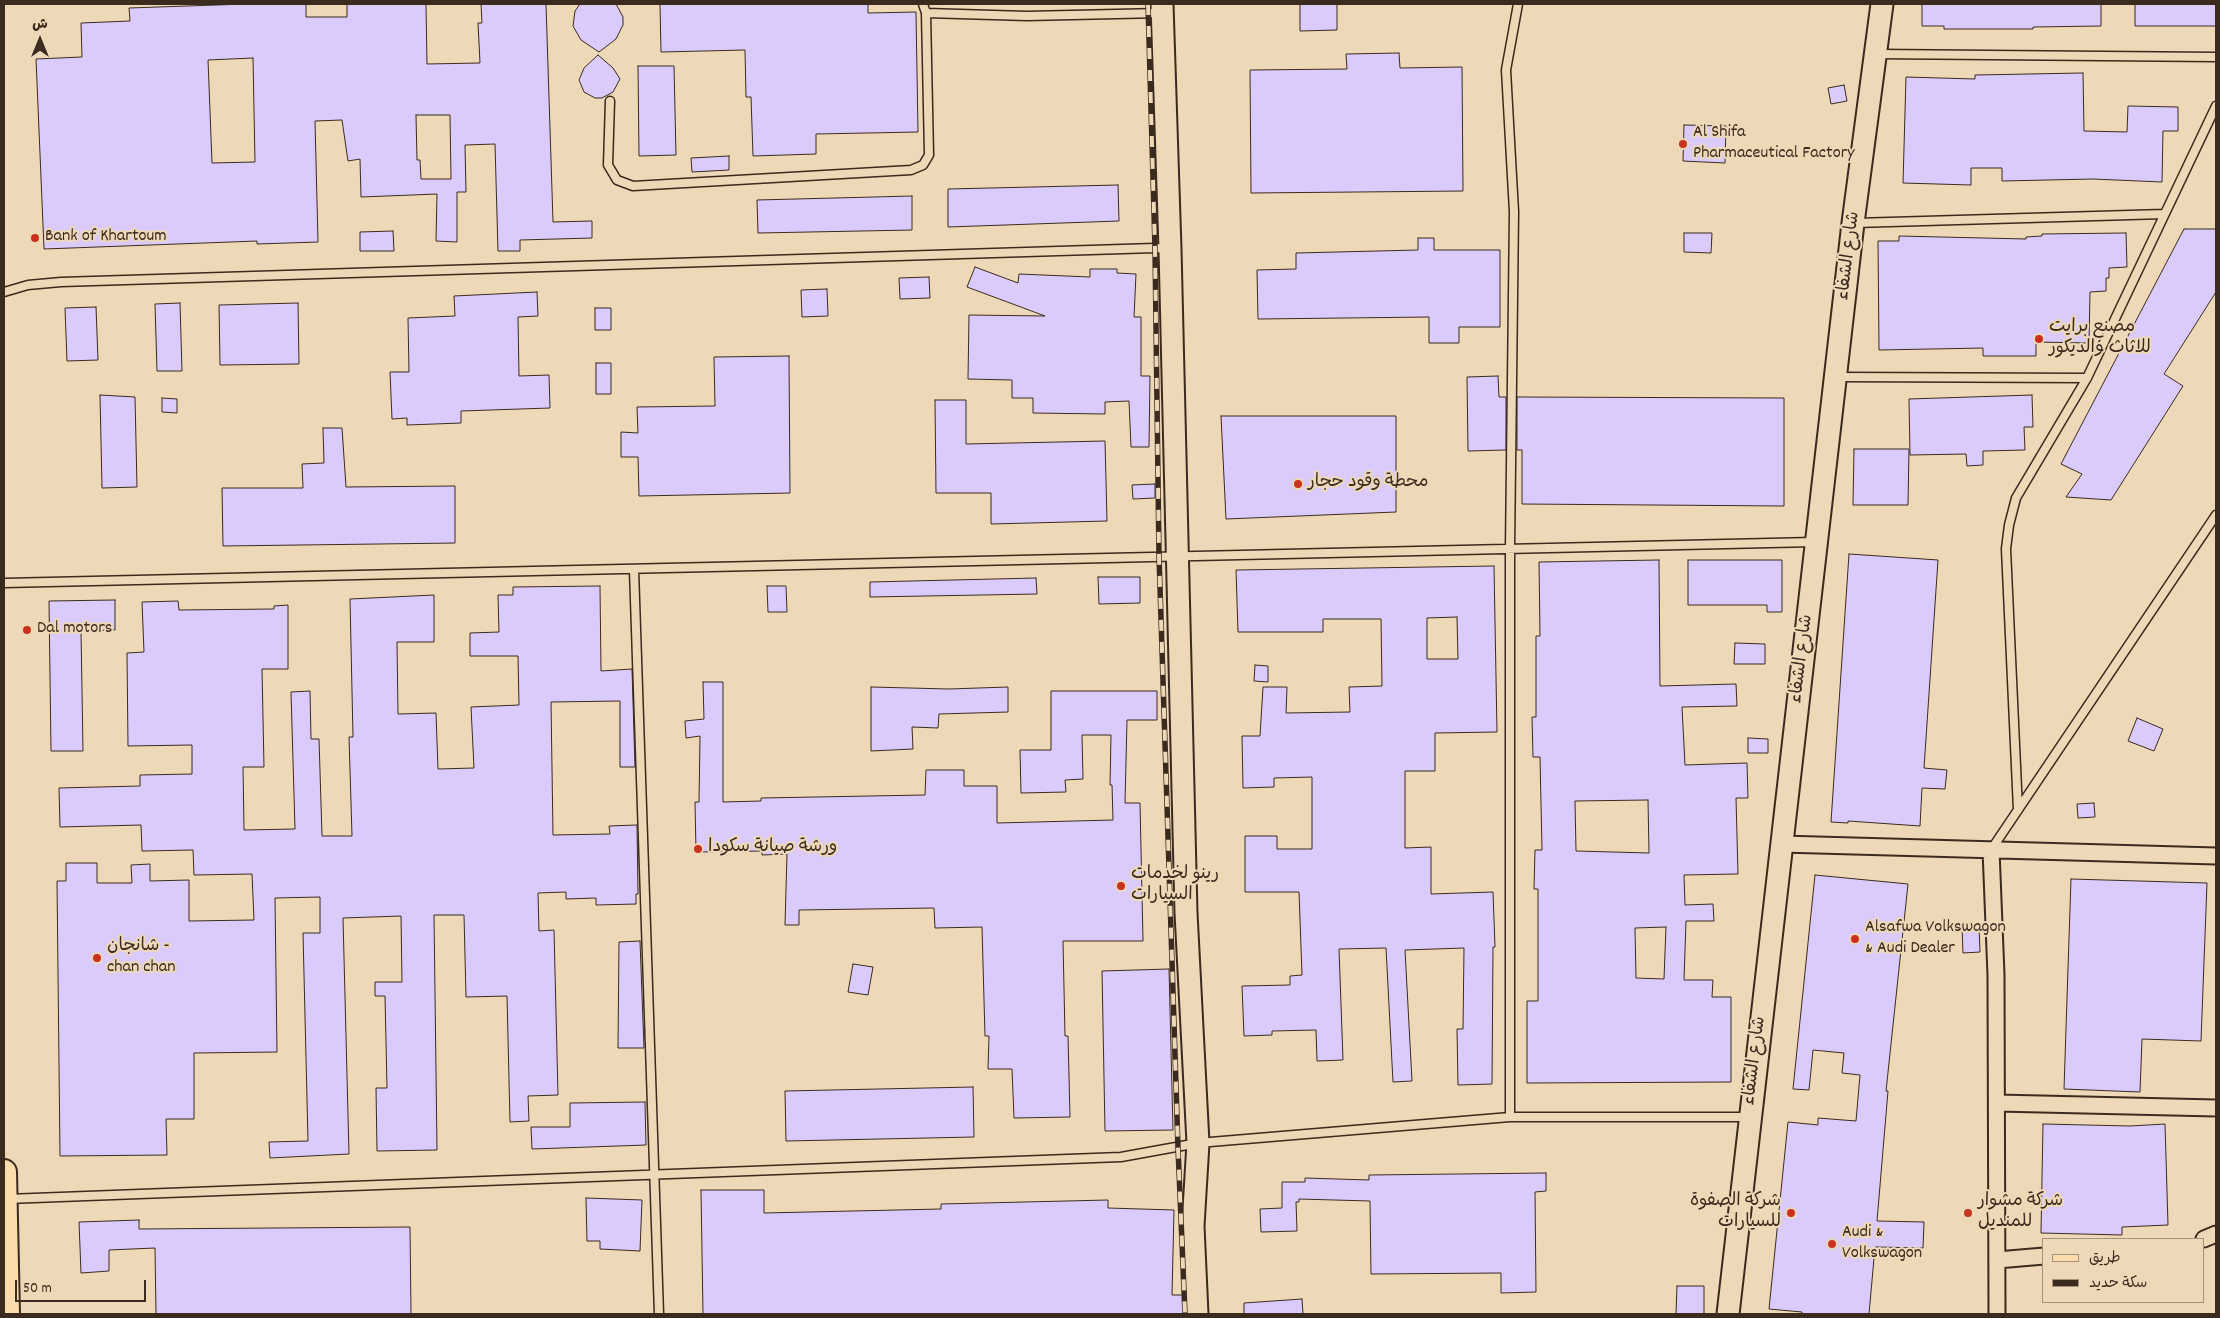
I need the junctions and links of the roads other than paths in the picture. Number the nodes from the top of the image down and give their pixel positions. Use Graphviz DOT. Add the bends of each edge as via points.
graph roads {
  1 [pos="923,4"];
  2 [pos="1518,4"];
  3 [pos="1882,4"];
  4 [pos="1162,9"];
  5 [pos="926,13"];
  6 [pos="1875,54"];
  7 [pos="2216,57"];
  8 [pos="610,101"];
  9 [pos="2216,106"];
  10 [pos="2164,214"];
  11 [pos="1853,223"];
  12 [pos="1170,249"];
  13 [pos="4,292"];
  14 [pos="1836,377"];
  15 [pos="2087,378"];
  16 [pos="2216,515"];
  17 [pos="1817,542"];
  18 [pos="1510,549"];
  19 [pos="1177,557"];
  20 [pos="634,570"];
  21 [pos="4,583"];
  22 [pos="2018,810"];
  23 [pos="1781,844"];
  24 [pos="1991,850"];
  25 [pos="2216,856"];
  26 [pos="1996,1103"];
  27 [pos="2216,1108"];
  28 [pos="1510,1117"];
  29 [pos="1750,1117"];
  30 [pos="1198,1143"];
  31 [pos="4,1172"];
  32 [pos="655,1175"];
  33 [pos="5,1199"];
  34 [pos="2042,1256"];
  35 [pos="1997,1260"];
  36 [pos="7,1314"];
  37 [pos="660,1314"];
  38 [pos="1197,1314"];
  39 [pos="1728,1314"];
  40 [pos="1997,1314"];
  1 -- 5 [label="lane"];
  2 -- 18 [label="lane" via="1506,70 1514,212"];
  3 -- 6 [label="street, شارع الشفاء"];
  4 -- 5 [label="lane" via="1027,16"];
  4 -- 12 [label="street"];
  5 -- 8 [label="lane" via="929,155 923,166 911,170 633,186 617,180 608,166"];
  6 -- 7 [label="lane"];
  6 -- 11 [label="street, شارع الشفاء"];
  9 -- 10 [label="lane"];
  10 -- 11 [label="lane"];
  10 -- 15 [label="lane"];
  11 -- 14 [label="street, شارع الشفاء"];
  12 -- 13 [label="lane" via="61,282 28,285"];
  12 -- 19 [label="street"];
  14 -- 15 [label="lane"];
  14 -- 17 [label="street, شارع الشفاء"];
  15 -- 22 [label="lane" via="2016,498 2009,525 2006,549"];
  16 -- 22 [label="lane"];
  17 -- 18 [label="lane"];
  17 -- 23 [label="street, شارع الشفاء"];
  18 -- 19 [label="lane"];
  18 -- 28 [label="lane"];
  19 -- 20 [label="lane"];
  19 -- 30 [label="street" via="1186,913"];
  20 -- 21 [label="lane"];
  20 -- 32 [label="lane"];
  22 -- 24 [label="lane"];
  23 -- 24 [label="street"];
  23 -- 29 [label="street, شارع الشفاء"];
  24 -- 25 [label="street"];
  24 -- 26 [label="street" via="1996,975"];
  26 -- 27 [label="street"];
  26 -- 35 [label="street"];
  28 -- 29 [label="lane"];
  28 -- 30 [label="lane"];
  29 -- 39 [label="street, شارع الشفاء"];
  30 -- 32 [label="lane" via="1121,1157"];
  30 -- 38 [label="street" via="1193,1226"];
  31 -- 33 [label="main road"];
  32 -- 33 [label="lane"];
  32 -- 37 [label="lane"];
  33 -- 36 [label="main road"];
  34 -- 35 [label="street"];
  35 -- 40 [label="street"];
}
